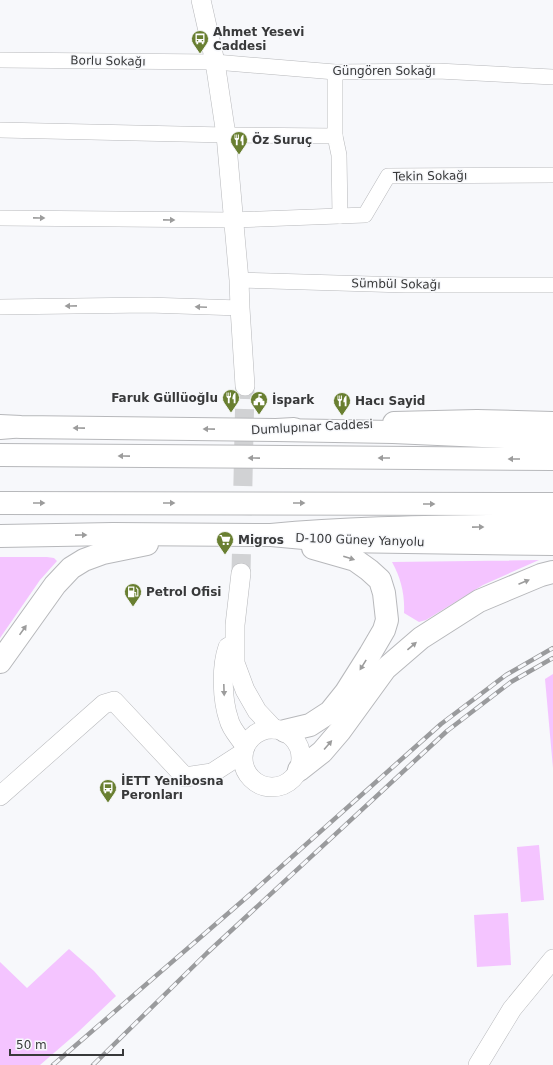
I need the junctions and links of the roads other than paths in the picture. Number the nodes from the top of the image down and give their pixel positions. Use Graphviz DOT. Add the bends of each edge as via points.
graph roads {
  1 [pos="201,0"];
  2 [pos="0,60"];
  3 [pos="215,62"];
  4 [pos="335,72"];
  5 [pos="553,77"];
  6 [pos="0,130"];
  7 [pos="226,135"];
  8 [pos="336,136"];
  9 [pos="553,175"];
  10 [pos="340,216"];
  11 [pos="0,218"];
  12 [pos="233,220"];
  13 [pos="239,280"];
  14 [pos="553,285"];
  15 [pos="0,307"];
  16 [pos="240,308"];
  17 [pos="245,386"];
  18 [pos="553,423"];
  19 [pos="4,427"];
  20 [pos="276,430"];
  21 [pos="553,439"];
  22 [pos="0,455"];
  23 [pos="553,459"];
  24 [pos="0,503"];
  25 [pos="553,504"];
  26 [pos="553,525"];
  27 [pos="193,535"];
  28 [pos="0,536"];
  29 [pos="271,536"];
  30 [pos="553,544"];
  31 [pos="553,572"];
  32 [pos="240,573"];
  33 [pos="235,625"];
  34 [pos="0,662"];
  35 [pos="280,730"];
  36 [pos="244,750"];
  37 [pos="299,770"];
  38 [pos="0,796"];
  39 [pos="553,960"];
  40 [pos="478,1065"];
  1 -- 3 [label="street"];
  2 -- 3 [label="street, Borlu Sokağı"];
  3 -- 4 [label="street, Güngören Sokağı"];
  3 -- 7 [label="street"];
  4 -- 5 [label="street, Güngören Sokağı" via="438,71"];
  4 -- 8 [label="street"];
  6 -- 7 [label="street"];
  7 -- 8 [label="street"];
  7 -- 12 [label="street"];
  8 -- 10 [label="street"];
  9 -- 10 [label="street, Tekin Sokağı" via="388,176 365,216"];
  10 -- 12 [label="street, Tekin Sokağı"];
  11 -- 12 [label="street, Tekin Sokağı, one-way"];
  12 -- 13 [label="street"];
  13 -- 14 [label="street, Sümbül Sokağı"];
  13 -- 16 [label="street"];
  16 -- 15 [label="street, one-way" via="148,305"];
  16 -- 17 [label="street"];
  18 -- 20 [label="main road, Dumlupınar Caddesi" via="370,423"];
  20 -- 19 [label="main road, Dumlupınar Caddesi, one-way"];
  20 -- 21 [label="main road"];
  23 -- 22 [label="main road, one-way"];
  24 -- 25 [label="main road, one-way"];
  29 -- 26 [label="main road, one-way" via="376,528"];
  28 -- 27 [label="main road, D-100 Güney Yanyolu, one-way"];
  27 -- 29 [label="main road, D-100 Güney Yanyolu"];
  34 -- 27 [label="main road, one-way" via="55,585 71,568 103,553"];
  29 -- 30 [label="main road, D-100 Güney Yanyolu" via="337,541"];
  29 -- 35 [label="main road, one-way" via="355,560 380,580 386,606 384,630 346,692 330,712 310,725"];
  37 -- 31 [label="main road, one-way" via="322,752 340,731 385,669 421,638 479,601"];
  32 -- 33 [label="street"];
  33 -- 35 [label="street" via="235,663 245,690 257,711"];
  33 -- 36 [label="street, one-way" via="225,654 223,692 229,721"];
  35 -- 36 [label="street" via="268,729 258,732 250,738"];
  35 -- 37 [label="street" via="292,736 299,748"];
  36 -- 37 [label="street" via="244,766 257,783 274,787 285,784"];
  36 -- 38 [label="street" via="212,773 185,776 114,700 104,704"];
  39 -- 40 [label="street" via="512,1009"];
}
